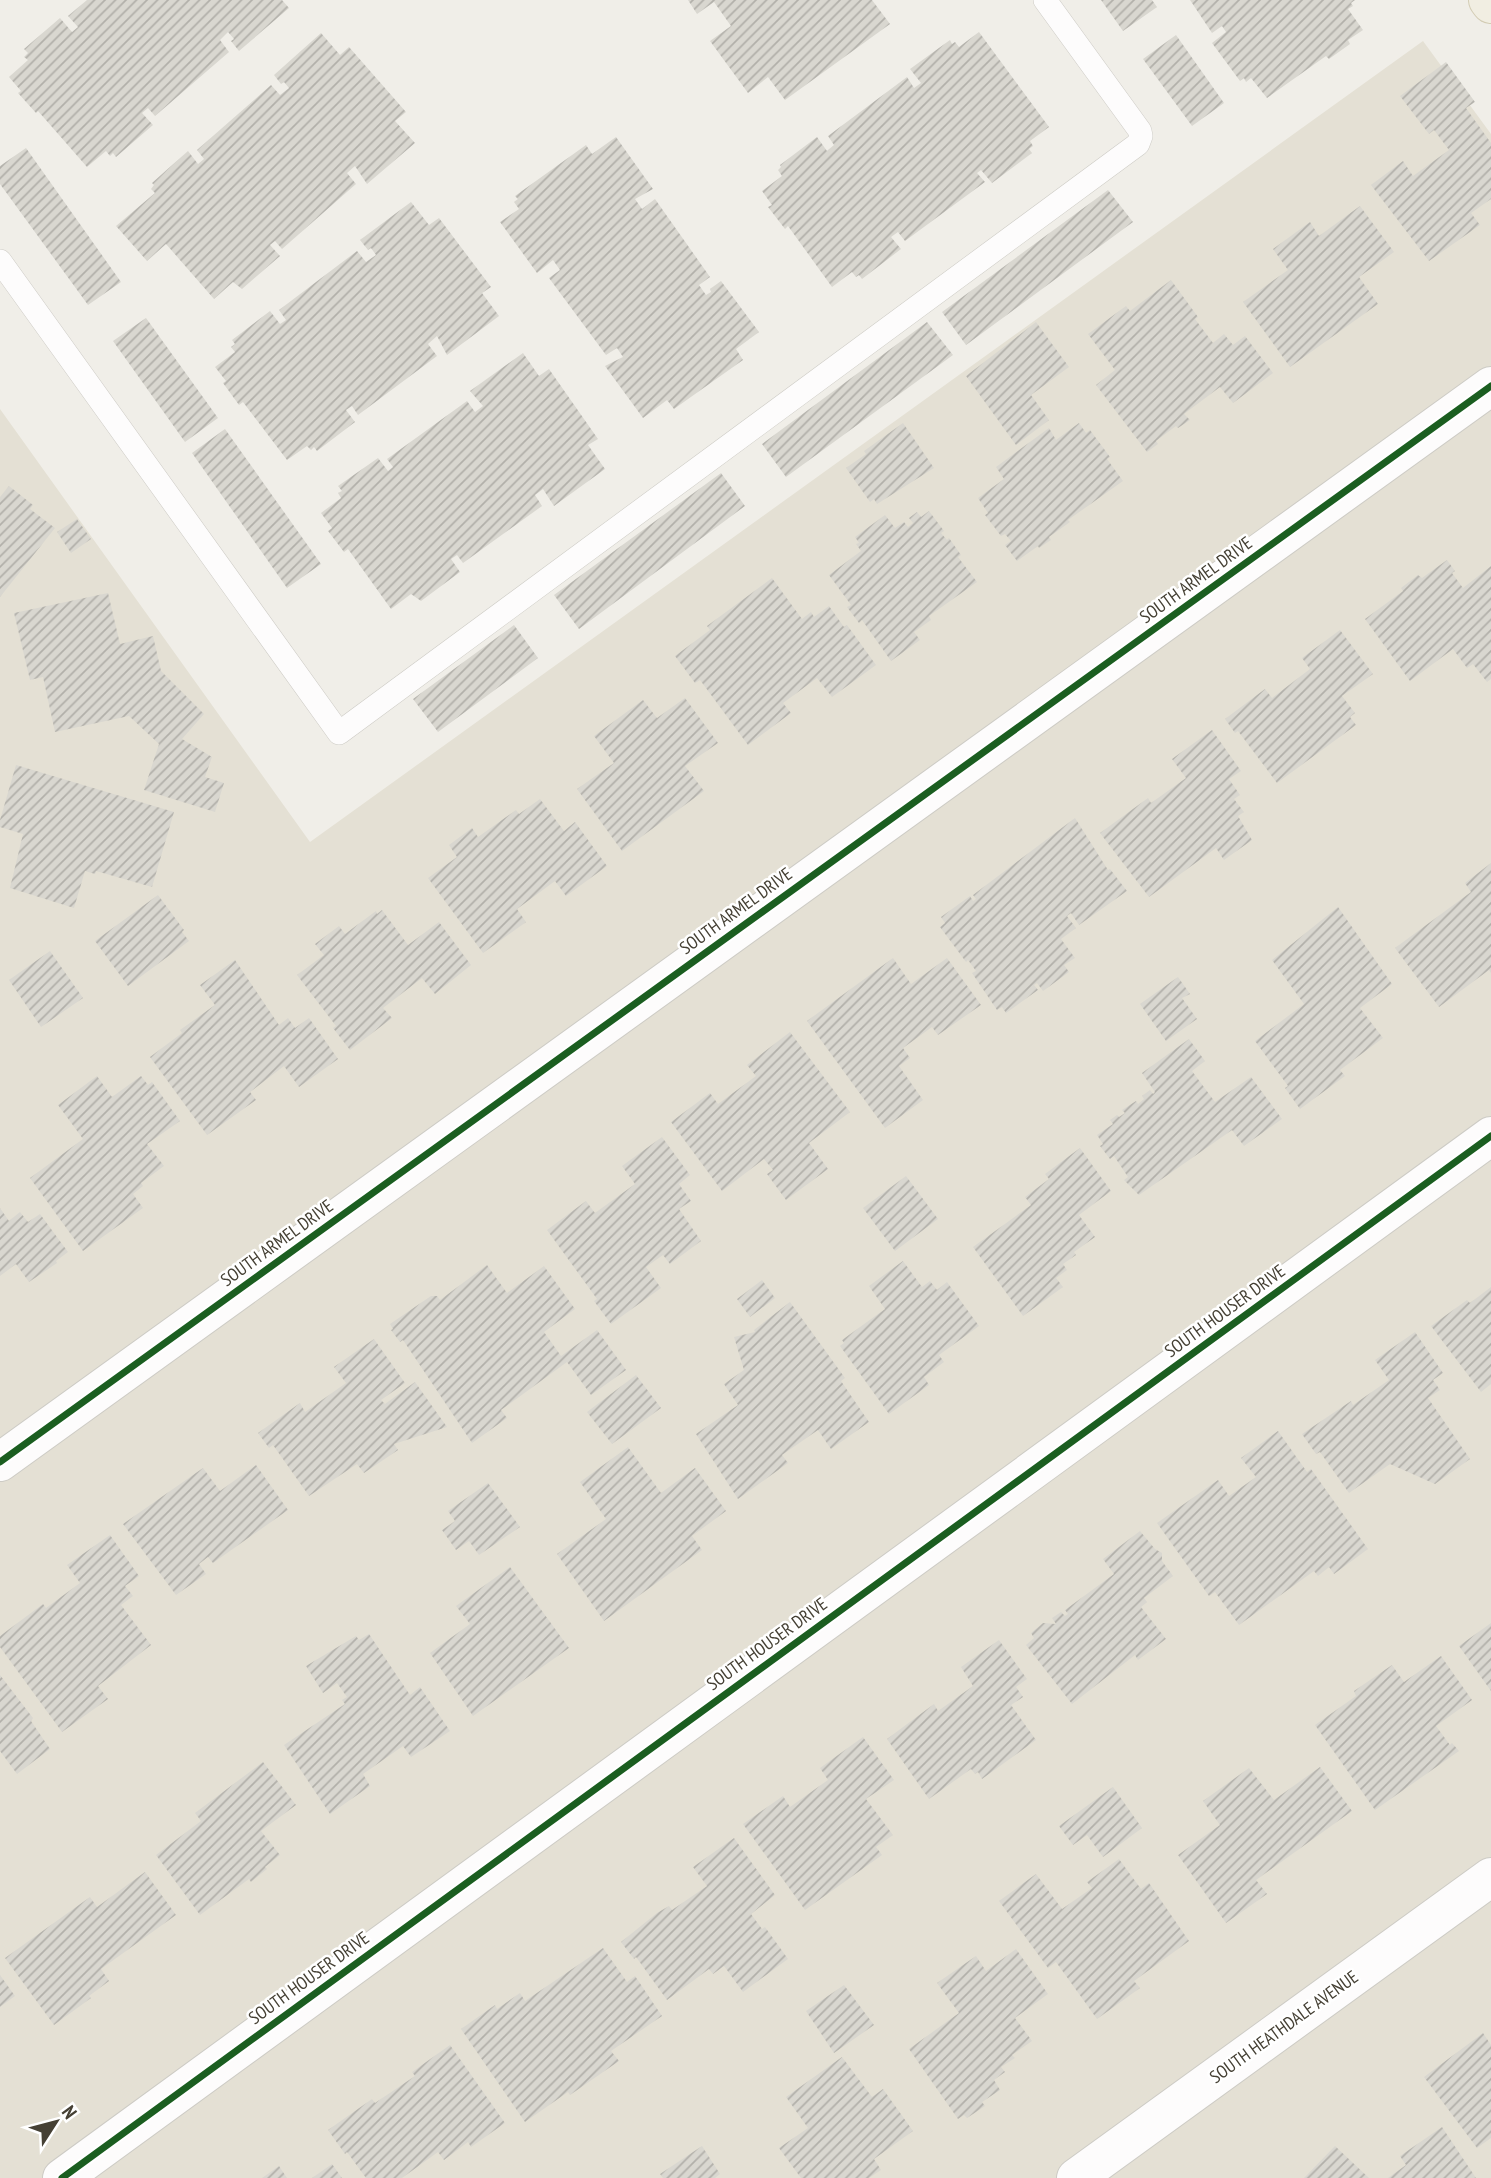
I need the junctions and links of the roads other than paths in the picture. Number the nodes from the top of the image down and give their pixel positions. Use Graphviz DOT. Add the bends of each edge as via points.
graph roads {
  1 [pos="1045,0"];
  2 [pos="1488,0"];
  3 [pos="1491,5"];
  4 [pos="0,261"];
  5 [pos="1491,386"];
  6 [pos="1491,1136"];
  7 [pos="0,1462"];
  8 [pos="1491,1877"];
  9 [pos="62,2178"];
  10 [pos="1076,2178"];
  1 -- 4 [label="lane" via="1140,131 1138,144 340,733"];
  2 -- 3 [label="main road"];
  5 -- 7 [label="street, SOUTH ARMEL DRIVE"];
  6 -- 9 [label="street, SOUTH HOUSER DRIVE"];
  8 -- 10 [label="street, SOUTH HEATHDALE AVENUE"];
}
